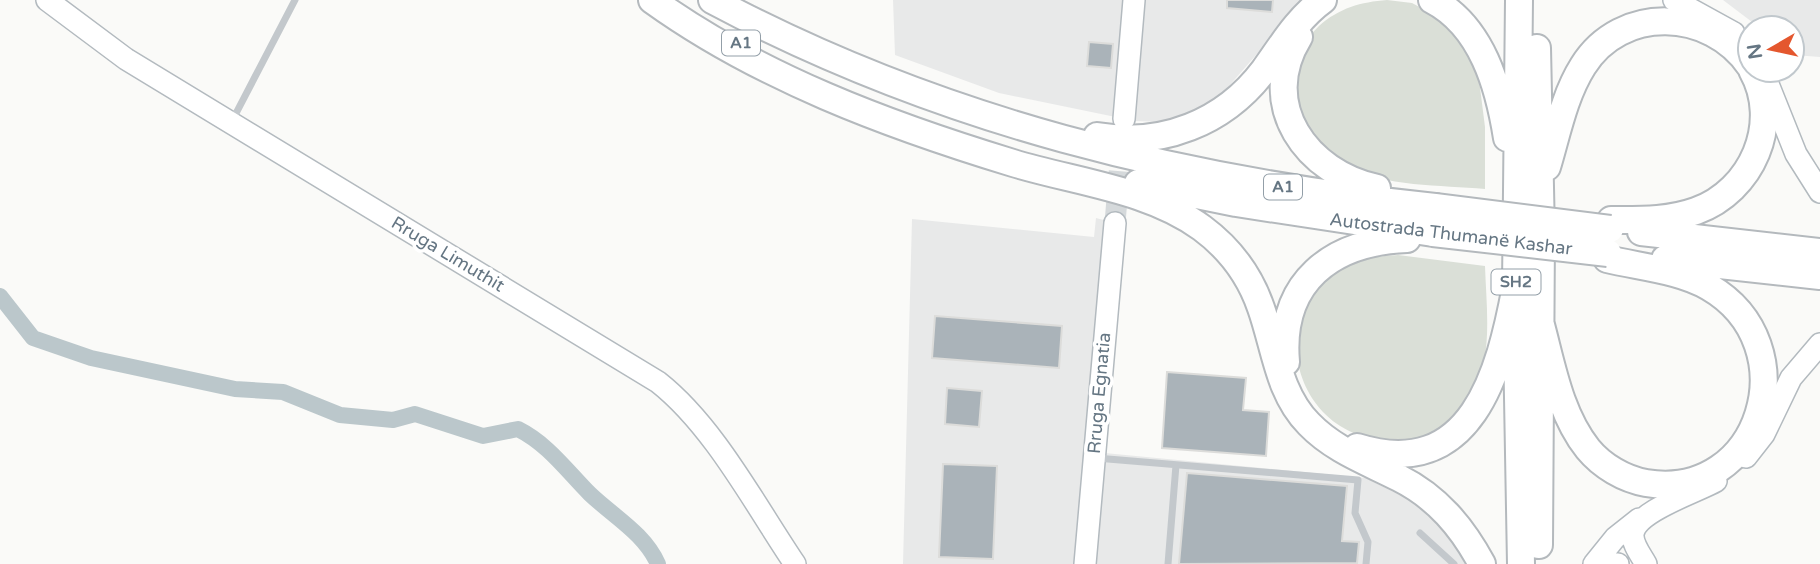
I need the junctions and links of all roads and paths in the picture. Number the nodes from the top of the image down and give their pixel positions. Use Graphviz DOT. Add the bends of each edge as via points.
graph roads {
  1 [pos="47,0"];
  2 [pos="295,0"];
  3 [pos="652,0"];
  4 [pos="662,0"];
  5 [pos="712,0"];
  6 [pos="737,0"];
  7 [pos="1134,0"];
  8 [pos="1323,0"];
  9 [pos="1338,0"];
  10 [pos="1432,0"];
  11 [pos="1519,0"];
  12 [pos="1537,0"];
  13 [pos="1674,0"];
  14 [pos="1736,36"];
  15 [pos="1736,52"];
  16 [pos="868,67"];
  17 [pos="824,68"];
  18 [pos="1757,84"];
  19 [pos="1768,84"];
  20 [pos="867,106"];
  21 [pos="1124,119"];
  22 [pos="231,122"];
  23 [pos="1529,189"];
  24 [pos="1820,192"];
  25 [pos="1434,219"];
  26 [pos="1115,223"];
  27 [pos="1609,240"];
  28 [pos="1820,252"];
  29 [pos="1820,276"];
  30 [pos="1516,286"];
  31 [pos="1541,325"];
  32 [pos="1820,344"];
  33 [pos="1094,458"];
  34 [pos="1176,465"];
  35 [pos="1645,516"];
  36 [pos="1420,533"];
  37 [pos="795,564"];
  38 [pos="1085,564"];
  39 [pos="1168,564"];
  40 [pos="1366,564"];
  41 [pos="1454,564"];
  42 [pos="1482,564"];
  43 [pos="1521,564"];
  44 [pos="1539,564"];
  45 [pos="1594,564"];
  46 [pos="1603,564"];
  47 [pos="1618,564"];
  48 [pos="1646,564"];
  1 -- 22 [label="main road, Rruga Limuthit" via="126,59"];
  2 -- 22 [label="lane"];
  3 -- 17 [label="highway" via="745,57"];
  4 -- 17 [label="highway, Autostrada Thumanë Kashar / A1" via="761,53"];
  5 -- 17 [label="highway, Autostrada Thumanë Kashar / A1"];
  6 -- 17 [label="highway"];
  7 -- 21 [label="main road"];
  8 -- 16 [label="highway" via="1233,103 1189,128 1149,138 1118,139 1063,128"];
  9 -- 25 [label="highway" via="1308,23 1288,60 1285,103 1296,132 1315,157 1342,177"];
  10 -- 23 [label="highway" via="1461,22 1491,71"];
  11 -- 23 [label="highway, SH2"];
  12 -- 23 [label="highway, SH2"];
  13 -- 14 [label="main road"];
  15 -- 23 [label="highway" via="1723,38 1690,23 1655,21 1605,41 1581,68"];
  16 -- 17 [label="highway, Autostrada Thumanë Kashar / A1"];
  16 -- 25 [label="highway, Autostrada Thumanë Kashar / A1" via="916,94 1103,151"];
  17 -- 20 [label="highway, Autostrada Thumanë Kashar / A1"];
  18 -- 27 [label="highway" via="1763,132 1755,158 1739,182 1715,202 1682,215 1648,220"];
  19 -- 24 [label="main road" via="1796,154"];
  20 -- 25 [label="highway, Autostrada Thumanë Kashar / A1" via="1101,174 1236,203"];
  20 -- 42 [label="highway" via="1014,164 1146,199 1202,228 1230,254 1253,289 1284,386 1299,414 1337,447 1435,502 1459,527"];
  22 -- 37 [label="main road, Rruga Limuthit" via="673,394 709,436"];
  23 -- 30 [label="highway, SH2"];
  23 -- 31 [label="highway, SH2"];
  25 -- 27 [label="highway, Autostrada Thumanë Kashar / A1, bridge"];
  25 -- 30 [label="highway" via="1337,254 1308,279 1292,306 1284,343 1291,382 1313,418 1342,441 1378,453 1424,450 1446,440 1478,407 1499,364"];
  26 -- 33 [label="main road, Rruga Egnatia"];
  27 -- 28 [label="highway"];
  27 -- 29 [label="highway"];
  27 -- 31 [label="highway" via="1707,286 1725,297 1751,326 1760,347 1764,393 1759,415 1741,448 1712,472 1676,485 1635,481 1616,472 1588,449 1578,434 1559,389"];
  30 -- 43 [label="highway, SH2"];
  31 -- 44 [label="highway, SH2"];
  32 -- 35 [label="main road" via="1791,378 1764,434 1738,465 1701,490"];
  33 -- 34 [label="lane"];
  33 -- 38 [label="main road, Rruga Egnatia"];
  34 -- 39 [label="lane"];
  34 -- 40 [label="lane" via="1358,480 1355,513 1368,542"];
  35 -- 45 [label="main road" via="1615,538"];
  35 -- 48 [label="main road" via="1633,536"];
  36 -- 41 [label="lane"];
  46 -- 47 [label="main road"];
}
